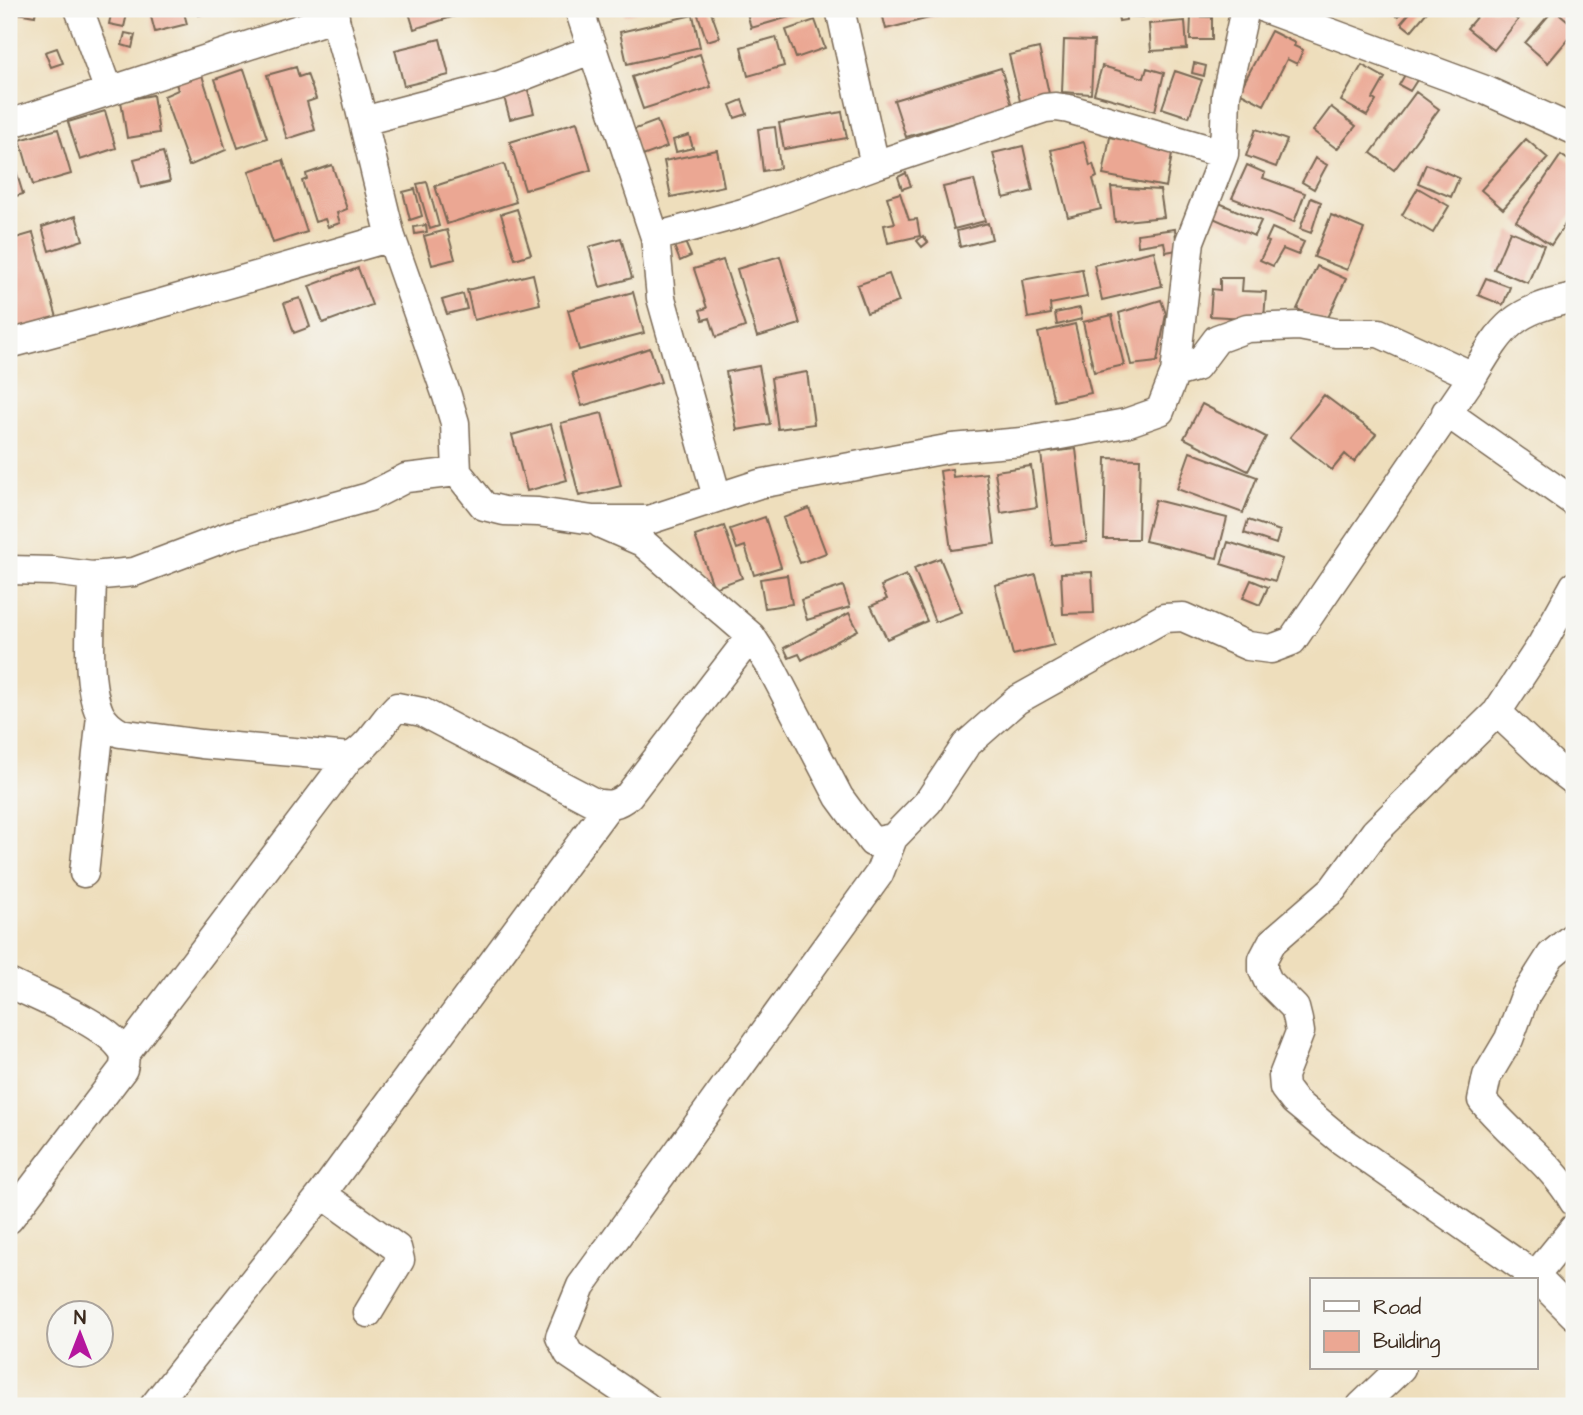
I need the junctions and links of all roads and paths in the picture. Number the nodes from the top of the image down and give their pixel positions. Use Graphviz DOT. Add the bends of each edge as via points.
graph roads {
  1 [pos="79,9"];
  2 [pos="579,9"];
  3 [pos="840,9"];
  4 [pos="1245,9"];
  5 [pos="1266,9"];
  6 [pos="334,13"];
  7 [pos="1314,17"];
  8 [pos="593,48"];
  9 [pos="109,92"];
  10 [pos="363,121"];
  11 [pos="9,124"];
  12 [pos="1574,130"];
  13 [pos="1224,154"];
  14 [pos="875,165"];
  15 [pos="391,237"];
  16 [pos="654,237"];
  17 [pos="1574,298"];
  18 [pos="9,344"];
  19 [pos="1175,373"];
  20 [pos="1473,376"];
  21 [pos="1447,412"];
  22 [pos="457,472"];
  23 [pos="717,497"];
  24 [pos="1574,502"];
  25 [pos="593,520"];
  26 [pos="9,570"];
  27 [pos="92,576"];
  28 [pos="1574,586"];
  29 [pos="751,636"];
  30 [pos="1497,712"];
  31 [pos="101,716"];
  32 [pos="350,757"];
  33 [pos="1574,781"];
  34 [pos="608,806"];
  35 [pos="894,838"];
  36 [pos="84,873"];
  37 [pos="1574,936"];
  38 [pos="9,983"];
  39 [pos="125,1054"];
  40 [pos="322,1194"];
  41 [pos="1574,1202"];
  42 [pos="9,1219"];
  43 [pos="1574,1228"];
  44 [pos="1532,1278"];
  45 [pos="1538,1283"];
  46 [pos="368,1313"];
  47 [pos="1574,1315"];
  48 [pos="1399,1370"];
  49 [pos="154,1406"];
  50 [pos="646,1406"];
  51 [pos="1361,1406"];
  1 -- 9 [label="street"];
  2 -- 8 [label="street"];
  3 -- 14 [label="street"];
  4 -- 13 [label="street" via="1226,95"];
  5 -- 7 [label="street"];
  6 -- 9 [label="street"];
  6 -- 10 [label="street"];
  7 -- 12 [label="street"];
  8 -- 10 [label="street" via="500,85"];
  8 -- 16 [label="street"];
  9 -- 11 [label="street"];
  10 -- 15 [label="street"];
  13 -- 14 [label="street" via="1056,107 1000,121"];
  13 -- 19 [label="street" via="1191,241"];
  14 -- 16 [label="street" via="743,213"];
  15 -- 18 [label="street"];
  15 -- 22 [label="street" via="455,423"];
  16 -- 23 [label="street" via="660,298"];
  17 -- 20 [label="street" via="1547,303 1507,326"];
  19 -- 20 [label="street" via="1196,367 1217,339 1247,328 1299,326 1336,333 1379,333"];
  19 -- 23 [label="street" via="1160,411 1126,423 1022,442 952,447 759,484"];
  20 -- 21 [label="street"];
  21 -- 24 [label="street"];
  21 -- 35 [label="street" via="1292,641 1270,649 1248,646 1183,617 1164,618 1017,700 966,745 928,802"];
  22 -- 25 [label="street" via="484,506"];
  22 -- 27 [label="street" via="406,478 369,497 229,536 134,572"];
  23 -- 25 [label="street" via="649,520"];
  25 -- 29 [label="street" via="642,542"];
  26 -- 27 [label="street"];
  27 -- 31 [label="street" via="91,670"];
  28 -- 30 [label="street"];
  29 -- 34 [label="street" via="629,795"];
  29 -- 35 [label="street" via="839,797 872,842"];
  30 -- 33 [label="street"];
  30 -- 44 [label="street" via="1375,832 1333,890 1272,942 1263,970 1295,1008 1298,1020 1300,1032 1283,1076 1284,1087 1294,1101"];
  31 -- 32 [label="street" via="108,726 137,737"];
  31 -- 36 [label="street"];
  32 -- 34 [label="street" via="362,750 397,707 405,707 434,717"];
  32 -- 39 [label="street"];
  34 -- 40 [label="street"];
  35 -- 50 [label="street" via="879,874 581,1286 568,1315 560,1337 569,1354"];
  37 -- 41 [label="street" via="1551,955 1525,996 1509,1039 1488,1076 1482,1100"];
  38 -- 39 [label="street" via="90,1023"];
  39 -- 42 [label="street" via="123,1069"];
  40 -- 46 [label="street" via="397,1248 400,1260"];
  40 -- 49 [label="street"];
  43 -- 44 [label="street"];
  45 -- 47 [label="street"];
  48 -- 51 [label="street"];
}
